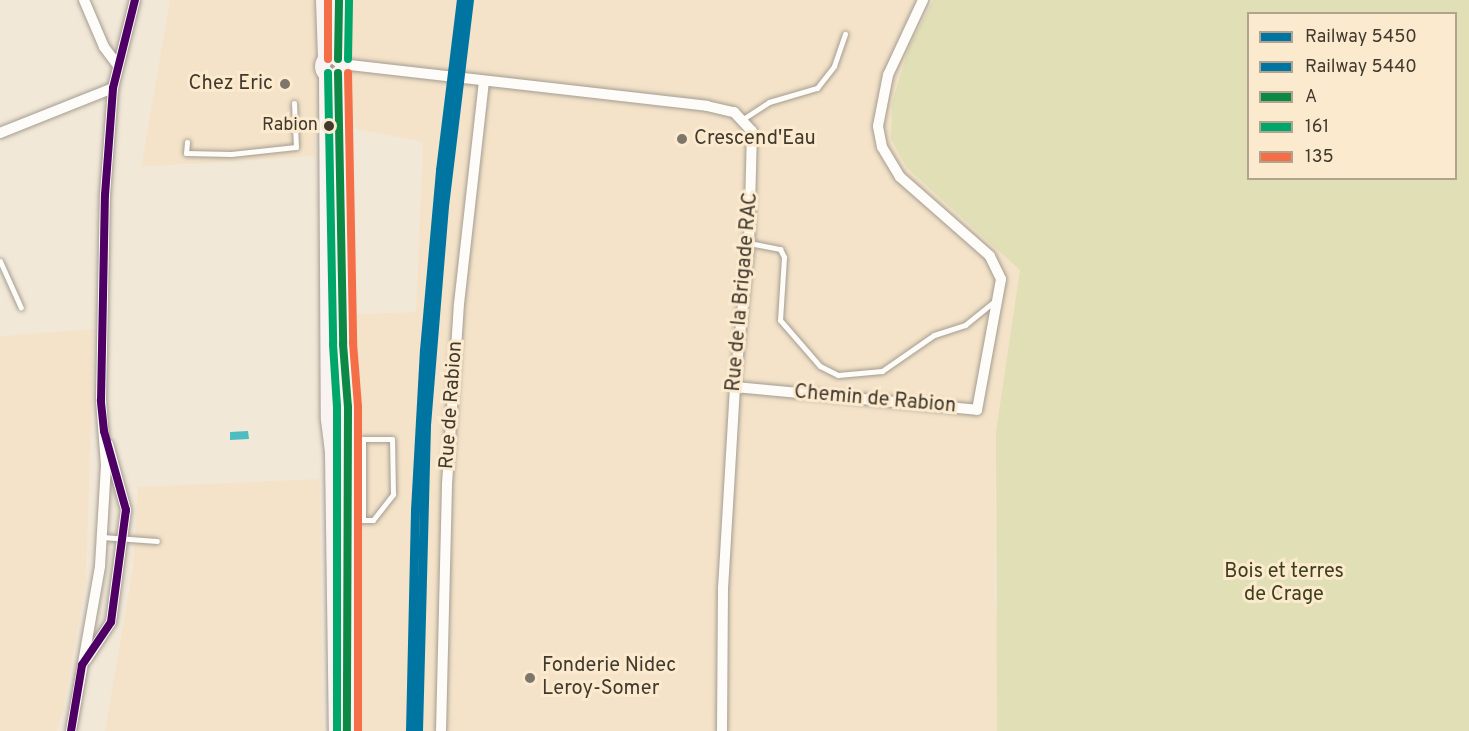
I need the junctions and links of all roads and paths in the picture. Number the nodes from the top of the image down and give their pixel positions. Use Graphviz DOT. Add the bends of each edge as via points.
graph roads {
  1 [pos="84,0"];
  2 [pos="135,0"];
  3 [pos="923,0"];
  4 [pos="328,1"];
  5 [pos="844,34"];
  6 [pos="117,64"];
  7 [pos="334,65"];
  8 [pos="484,81"];
  9 [pos="113,88"];
  10 [pos="294,103"];
  11 [pos="743,119"];
  12 [pos="0,133"];
  13 [pos="187,142"];
  14 [pos="340,181"];
  15 [pos="749,243"];
  16 [pos="0,261"];
  17 [pos="999,297"];
  18 [pos="21,308"];
  19 [pos="735,387"];
  20 [pos="104,431"];
  21 [pos="347,437"];
  22 [pos="363,439"];
  23 [pos="106,465"];
  24 [pos="119,476"];
  25 [pos="346,520"];
  26 [pos="363,520"];
  27 [pos="102,537"];
  28 [pos="157,541"];
  29 [pos="122,542"];
  30 [pos="82,665"];
  31 [pos="71,731"];
  32 [pos="336,731"];
  33 [pos="346,731"];
  34 [pos="441,731"];
  35 [pos="722,731"];
  1 -- 6 [label="street" via="104,47"];
  2 -- 6 [label="street"];
  3 -- 17 [label="street, Chemin de Rabion" via="888,75 878,126 882,147 900,177 990,256 1001,279"];
  4 -- 7 [label="main road"];
  5 -- 11 [label="lane" via="834,66 818,87 768,102"];
  6 -- 9 [label="street"];
  7 -- 8 [label="street"];
  7 -- 14 [label="main road"];
  7 -- 32 [label="main road" via="328,364"];
  8 -- 11 [label="street" via="706,106 734,112"];
  8 -- 34 [label="street, Rue de Rabion" via="458,327 440,659"];
  9 -- 12 [label="street"];
  9 -- 20 [label="street" via="105,195"];
  10 -- 13 [label="lane" via="296,147 231,154 186,153"];
  11 -- 15 [label="street, Rue de la Brigade RAC" via="752,130 754,155"];
  14 -- 21 [label="main road"];
  14 -- 33 [label="lane" via="335,215"];
  15 -- 17 [label="lane" via="780,249 784,257 780,320 820,366 838,375 882,371 934,334 965,325"];
  15 -- 19 [label="street, Rue de la Brigade RAC"];
  16 -- 18 [label="lane"];
  17 -- 19 [label="street, Chemin de Rabion" via="977,410"];
  19 -- 35 [label="street, Rue de la Brigade RAC" via="723,588"];
  20 -- 23 [label="street"];
  20 -- 24 [label="street"];
  21 -- 22 [label="lane"];
  21 -- 25 [label="main road"];
  22 -- 26 [label="lane"];
  22 -- 26 [label="lane" via="392,439 393,494 373,520"];
  23 -- 24 [label="street"];
  23 -- 27 [label="street"];
  24 -- 29 [label="street" via="126,510"];
  25 -- 26 [label="lane"];
  25 -- 33 [label="main road"];
  27 -- 29 [label="lane"];
  27 -- 30 [label="street"];
  28 -- 29 [label="lane"];
  29 -- 30 [label="street" via="111,622"];
  30 -- 31 [label="street"];
}
